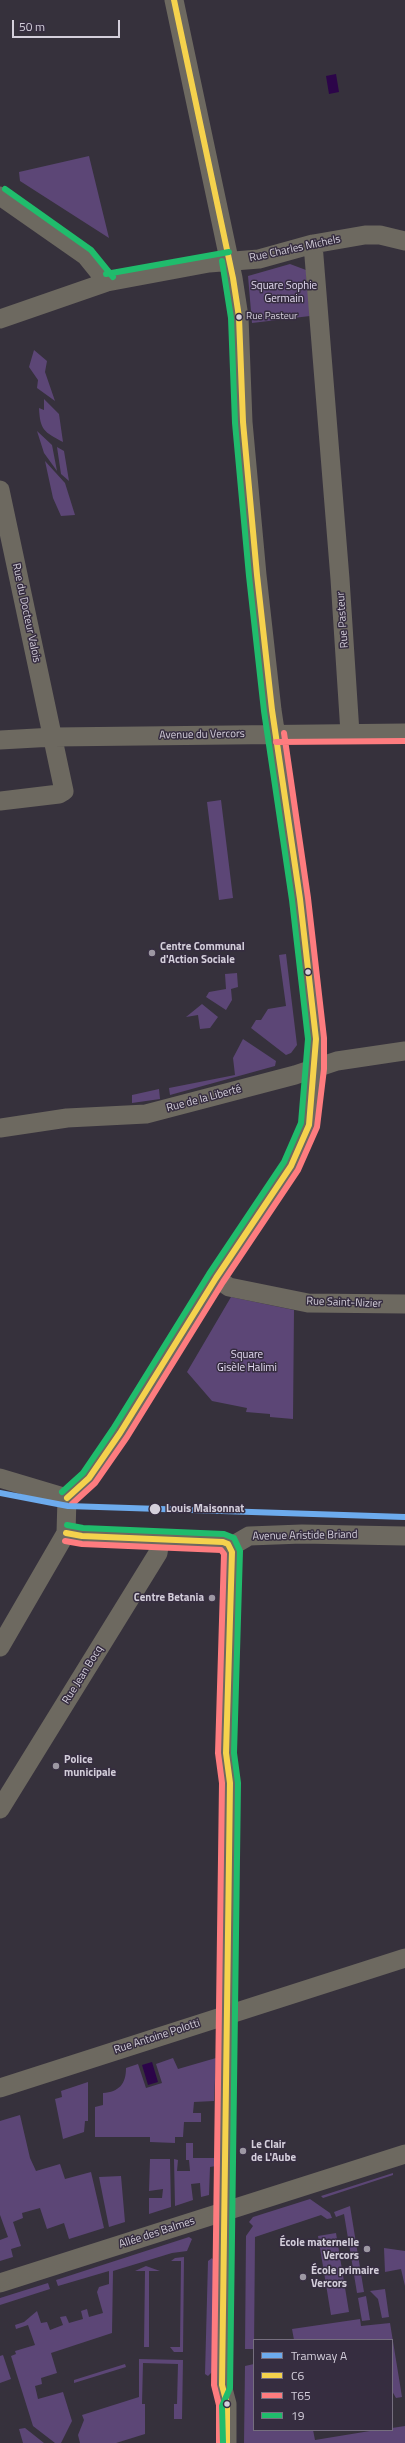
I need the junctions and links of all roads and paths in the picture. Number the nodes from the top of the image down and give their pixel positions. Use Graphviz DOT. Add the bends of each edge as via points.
graph roads {
  1 [pos="174,0"];
  2 [pos="0,196"];
  3 [pos="405,241"];
  4 [pos="313,244"];
  5 [pos="230,260"];
  6 [pos="107,282"];
  7 [pos="0,319"];
  8 [pos="0,490"];
  9 [pos="350,733"];
  10 [pos="405,733"];
  11 [pos="276,734"];
  12 [pos="54,737"];
  13 [pos="0,740"];
  14 [pos="0,801"];
  15 [pos="405,1051"];
  16 [pos="316,1068"];
  17 [pos="0,1128"];
  18 [pos="216,1278"];
  19 [pos="405,1304"];
  20 [pos="0,1478"];
  21 [pos="68,1498"];
  22 [pos="66,1533"];
  23 [pos="405,1536"];
  24 [pos="160,1540"];
  25 [pos="230,1547"];
  26 [pos="0,1647"];
  27 [pos="0,1809"];
  28 [pos="405,1958"];
  29 [pos="226,2014"];
  30 [pos="0,2088"];
  31 [pos="405,2154"];
  32 [pos="224,2212"];
  33 [pos="0,2282"];
  34 [pos="222,2388"];
  35 [pos="215,2443"];
  36 [pos="227,2443"];
  1 -- 5 [label="street"];
  2 -- 6 [label="street" via="86,256"];
  3 -- 4 [label="street, Rue Charles Michels" via="380,235"];
  4 -- 5 [label="street, Rue Charles Michels" via="259,259"];
  4 -- 9 [label="street, Rue Pasteur"];
  5 -- 6 [label="street, Rue Charles Michels"];
  5 -- 11 [label="street" via="239,317 243,422 257,575"];
  6 -- 7 [label="street, Rue Charles Michels"];
  8 -- 12 [label="street, Rue du Docteur Valois"];
  9 -- 10 [label="street, Avenue du Vercors"];
  9 -- 11 [label="street, Avenue du Vercors"];
  11 -- 12 [label="street, Avenue du Vercors"];
  11 -- 16 [label="street" via="300,899 316,1039"];
  12 -- 13 [label="street, Avenue du Vercors"];
  12 -- 14 [label="street, Rue du Docteur Valois" via="64,791 59,794"];
  15 -- 16 [label="street, Rue de la Liberté" via="337,1060"];
  16 -- 17 [label="street, Rue de la Liberté" via="295,1076 146,1114 67,1118"];
  16 -- 18 [label="street" via="309,1125 301,1147"];
  18 -- 19 [label="street, Rue Saint-Nizier" via="229,1287 308,1303"];
  18 -- 21 [label="street" via="120,1432 89,1478"];
  20 -- 21 [label="street"];
  21 -- 22 [label="street"];
  22 -- 24 [label="street"];
  22 -- 26 [label="street"];
  23 -- 25 [label="street, Avenue Aristide Briand" via="249,1536"];
  24 -- 25 [label="street" via="224,1542"];
  24 -- 27 [label="street, Rue Jean Bocq" via="158,1553"];
  25 -- 29 [label="street" via="232,1595 226,1753 230,1783"];
  28 -- 29 [label="street, Rue Antoine Polotti"];
  29 -- 30 [label="street, Rue Antoine Polotti"];
  29 -- 32 [label="street"];
  31 -- 32 [label="street, Allée des Balmes"];
  32 -- 33 [label="street, Allée des Balmes"];
  32 -- 34 [label="street"];
  34 -- 35 [label="street" via="214,2404"];
  34 -- 36 [label="street" via="227,2404"];
}
